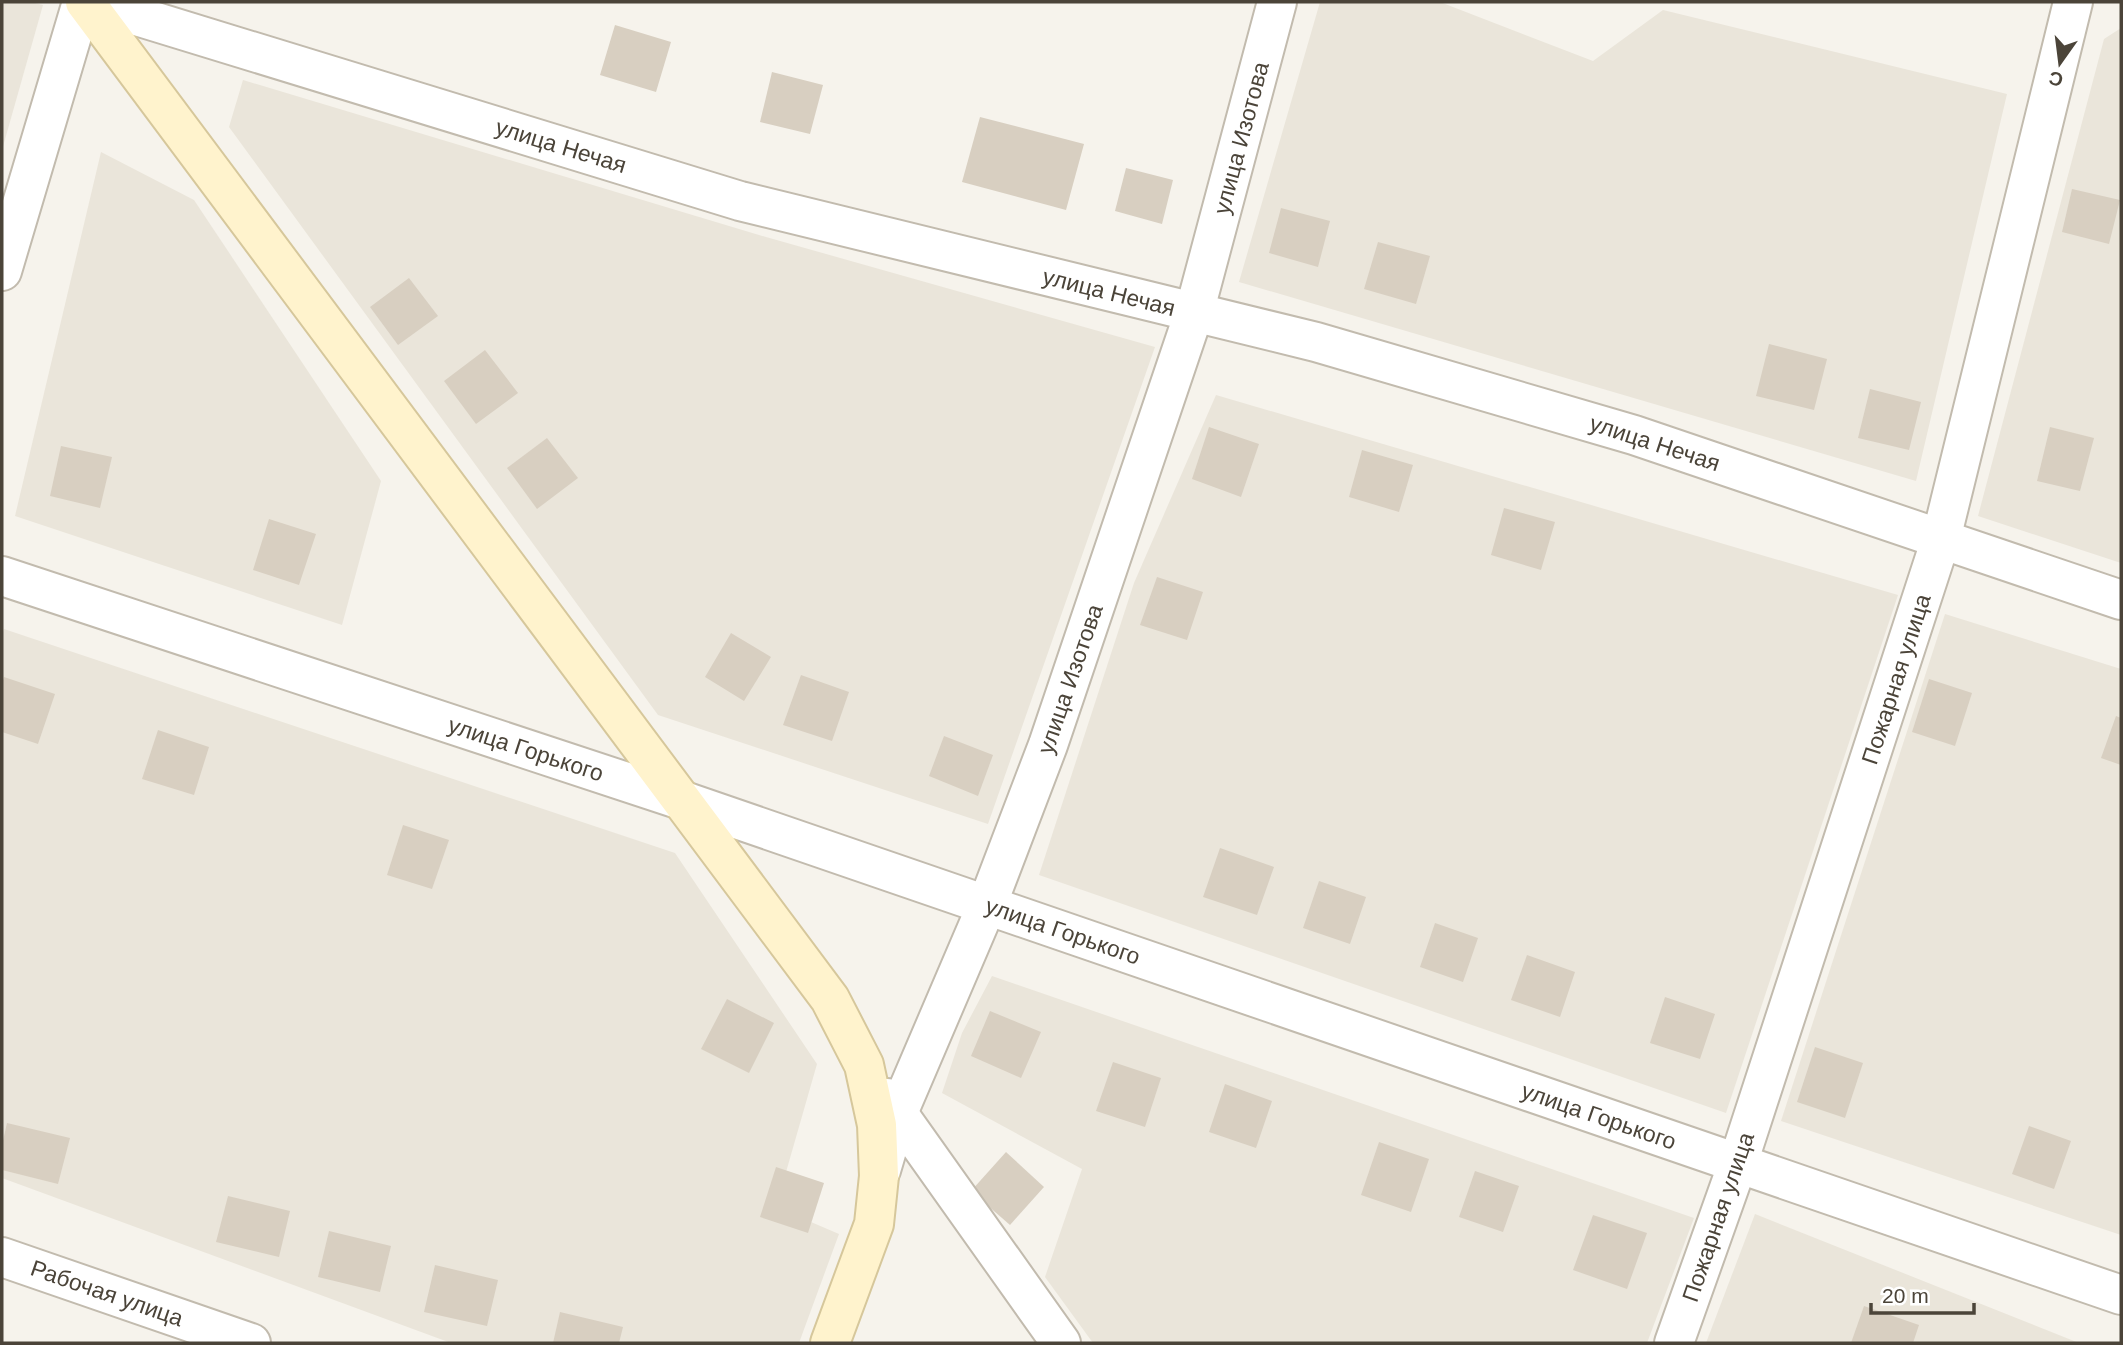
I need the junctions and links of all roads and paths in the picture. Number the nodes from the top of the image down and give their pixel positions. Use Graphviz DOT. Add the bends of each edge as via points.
graph roads {
  1 [pos="83,2"];
  2 [pos="91,2"];
  3 [pos="1277,2"];
  4 [pos="2073,2"];
  5 [pos="2,271"];
  6 [pos="1194,313"];
  7 [pos="1941,539"];
  8 [pos="2,576"];
  9 [pos="2121,600"];
  10 [pos="681,800"];
  11 [pos="987,905"];
  12 [pos="864,1065"];
  13 [pos="898,1113"];
  14 [pos="1738,1163"];
  15 [pos="879,1175"];
  16 [pos="2,1257"];
  17 [pos="2121,1295"];
  18 [pos="251,1343"];
  19 [pos="830,1343"];
  20 [pos="1061,1343"];
  21 [pos="1674,1343"];
  1 -- 5 [label="street"];
  1 -- 10 [label="main road"];
  2 -- 6 [label="street, улица Нечая" via="740,201"];
  3 -- 6 [label="street, улица Изотова"];
  4 -- 7 [label="street, Пожарная улица"];
  6 -- 7 [label="street, улица Нечая" via="1316,342 1634,435"];
  6 -- 11 [label="street, улица Изотова" via="1048,745"];
  7 -- 9 [label="street, улица Нечая"];
  7 -- 14 [label="street, Пожарная улица"];
  8 -- 10 [label="street, улица Горького"];
  10 -- 11 [label="street, улица Горького"];
  10 -- 12 [label="main road" via="830,999"];
  11 -- 13 [label="street, улица Изотова"];
  11 -- 14 [label="street, улица Горького"];
  12 -- 13 [label="street"];
  12 -- 15 [label="main road" via="877,1125"];
  13 -- 15 [label="street, улица Изотова"];
  13 -- 20 [label="street"];
  14 -- 17 [label="street, улица Горького"];
  14 -- 21 [label="street, Пожарная улица"];
  15 -- 19 [label="main road, улица Изотова" via="874,1224"];
  16 -- 18 [label="street, Рабочая улица"];
}
